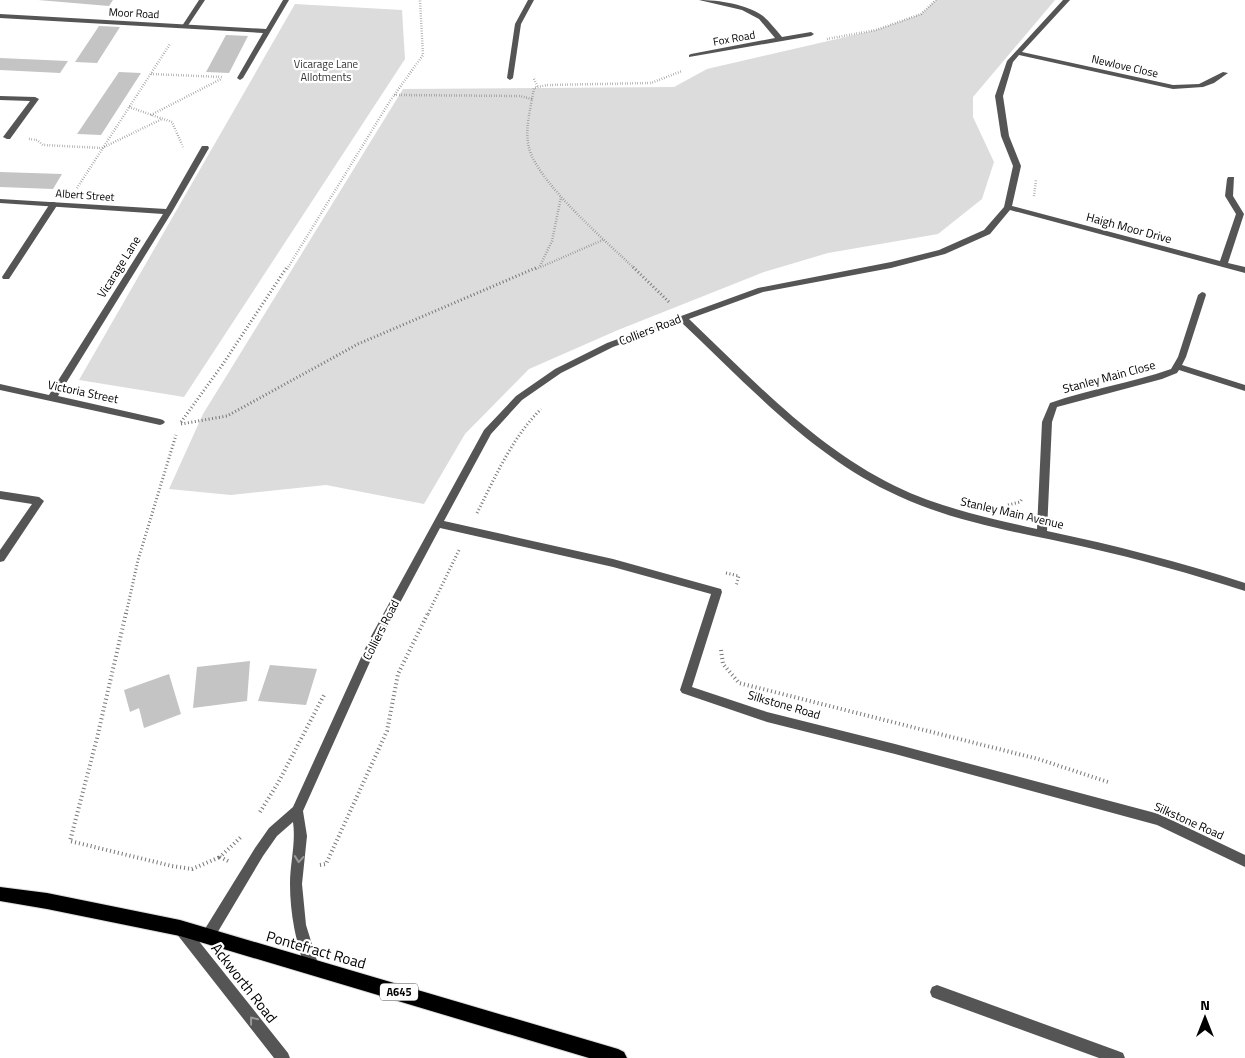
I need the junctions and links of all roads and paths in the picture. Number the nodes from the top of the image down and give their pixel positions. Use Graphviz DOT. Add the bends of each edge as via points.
graph roads {
  1 [pos="202,0"];
  2 [pos="286,0"];
  3 [pos="420,0"];
  4 [pos="531,0"];
  5 [pos="702,0"];
  6 [pos="1067,0"];
  7 [pos="0,16"];
  8 [pos="183,26"];
  9 [pos="268,31"];
  10 [pos="811,34"];
  11 [pos="780,40"];
  12 [pos="1018,53"];
  13 [pos="691,56"];
  14 [pos="1225,73"];
  15 [pos="150,74"];
  16 [pos="240,78"];
  17 [pos="510,78"];
  18 [pos="534,78"];
  19 [pos="538,87"];
  20 [pos="393,94"];
  21 [pos="0,98"];
  22 [pos="129,107"];
  23 [pos="151,115"];
  24 [pos="162,119"];
  25 [pos="7,137"];
  26 [pos="102,148"];
  27 [pos="205,148"];
  28 [pos="192,169"];
  29 [pos="1034,176"];
  30 [pos="1231,179"];
  31 [pos="560,197"];
  32 [pos="0,201"];
  33 [pos="54,204"];
  34 [pos="66,205"];
  35 [pos="1008,207"];
  36 [pos="168,212"];
  37 [pos="1030,213"];
  38 [pos="603,240"];
  39 [pos="1223,264"];
  40 [pos="539,267"];
  41 [pos="1245,270"];
  42 [pos="6,277"];
  43 [pos="1202,295"];
  44 [pos="678,300"];
  45 [pos="682,318"];
  46 [pos="1177,366"];
  47 [pos="0,387"];
  48 [pos="1245,388"];
  49 [pos="52,398"];
  50 [pos="160,422"];
  51 [pos="180,424"];
  52 [pos="0,495"];
  53 [pos="1023,496"];
  54 [pos="1000,507"];
  55 [pos="477,514"];
  56 [pos="486,516"];
  57 [pos="438,524"];
  58 [pos="469,531"];
  59 [pos="1042,533"];
  60 [pos="0,558"];
  61 [pos="724,572"];
  62 [pos="1245,587"];
  63 [pos="734,595"];
  64 [pos="720,641"];
  65 [pos="1117,784"];
  66 [pos="297,811"];
  67 [pos="220,857"];
  68 [pos="1245,861"];
  69 [pos="298,868"];
  70 [pos="0,894"];
  71 [pos="180,928"];
  72 [pos="208,936"];
  73 [pos="312,967"];
  74 [pos="937,992"];
  75 [pos="283,1058"];
  76 [pos="618,1058"];
  77 [pos="1118,1058"];
  1 -- 8 [label="street"];
  2 -- 9 [label="street"];
  3 -- 20 [label="path" via="423,55"];
  4 -- 17 [label="street" via="518,24"];
  5 -- 11 [label="street, Fox Road" via="744,9 761,18"];
  6 -- 12 [label="street, Colliers Road"];
  7 -- 8 [label="street, Moor Road"];
  8 -- 9 [label="street, Moor Road"];
  8 -- 15 [label="path"];
  9 -- 16 [label="street"];
  10 -- 11 [label="street, Fox Road"];
  11 -- 13 [label="street, Fox Road"];
  12 -- 14 [label="street, Newlove Close" via="1173,87 1196,88"];
  12 -- 35 [label="street, Colliers Road" via="1010,61 998,96 1005,136 1017,166"];
  15 -- 22 [label="path"];
  15 -- 23 [label="path" via="224,77"];
  18 -- 19 [label="path"];
  20 -- 31 [label="path" via="520,96 532,99 527,129 529,149"];
  20 -- 51 [label="path" via="282,277 229,359"];
  21 -- 25 [label="street" via="36,99"];
  22 -- 23 [label="path"];
  22 -- 26 [label="path"];
  23 -- 24 [label="path"];
  24 -- 26 [label="path"];
  24 -- 28 [label="path" via="172,122"];
  25 -- 26 [label="path" via="37,140 43,145"];
  26 -- 34 [label="path"];
  27 -- 28 [label="street, Vicarage Lane"];
  28 -- 36 [label="street, Vicarage Lane"];
  29 -- 37 [label="path" via="1037,184"];
  30 -- 39 [label="street" via="1229,196 1240,214"];
  31 -- 38 [label="path"];
  31 -- 40 [label="path" via="552,241"];
  32 -- 33 [label="street, Albert Street"];
  33 -- 34 [label="street, Albert Street"];
  33 -- 42 [label="street"];
  34 -- 36 [label="street, Albert Street"];
  35 -- 37 [label="street, Haigh Moor Drive"];
  35 -- 45 [label="street, Colliers Road" via="987,232 942,252 761,290"];
  36 -- 49 [label="street, Vicarage Lane"];
  37 -- 39 [label="street, Haigh Moor Drive"];
  38 -- 40 [label="path"];
  38 -- 44 [label="path" via="670,303"];
  39 -- 41 [label="street, Haigh Moor Drive"];
  40 -- 51 [label="path" via="358,344 226,416"];
  43 -- 46 [label="street"];
  45 -- 57 [label="street, Colliers Road" via="558,371 519,398 488,432"];
  45 -- 59 [label="street, Stanley Main Avenue" via="762,393 840,459 893,489 960,515"];
  46 -- 48 [label="street"];
  46 -- 59 [label="street, Stanley Main Close" via="1174,371 1151,380 1052,405 1047,422"];
  47 -- 49 [label="street, Victoria Street"];
  49 -- 50 [label="street, Victoria Street"];
  51 -- 67 [label="path" via="138,560 70,841 192,869"];
  52 -- 60 [label="street" via="39,501"];
  53 -- 54 [label="path" via="1020,502"];
  55 -- 56 [label="path"];
  57 -- 58 [label="street, Silkstone Road"];
  57 -- 66 [label="street, Colliers Road" via="373,643"];
  58 -- 68 [label="street, Silkstone Road" via="584,556 717,592 686,690 768,717 1159,820"];
  58 -- 69 [label="path" via="398,674 387,731 326,864"];
  59 -- 62 [label="street, Stanley Main Avenue" via="1178,566"];
  61 -- 63 [label="path" via="739,576"];
  64 -- 65 [label="path" via="723,664 739,683 1038,759"];
  66 -- 69 [label="street, one-way" via="301,836"];
  66 -- 72 [label="street, Colliers Road" via="273,832"];
  69 -- 73 [label="street" via="296,884 300,925"];
  70 -- 71 [label="main road, Pontefract Road / A645"];
  71 -- 72 [label="main road, Pontefract Road / A645"];
  75 -- 71 [label="street, Ackworth Road, one-way"];
  72 -- 73 [label="main road, Pontefract Road / A645"];
  73 -- 76 [label="main road, Pontefract Road / A645"];
  74 -- 77 [label="street"];
}
